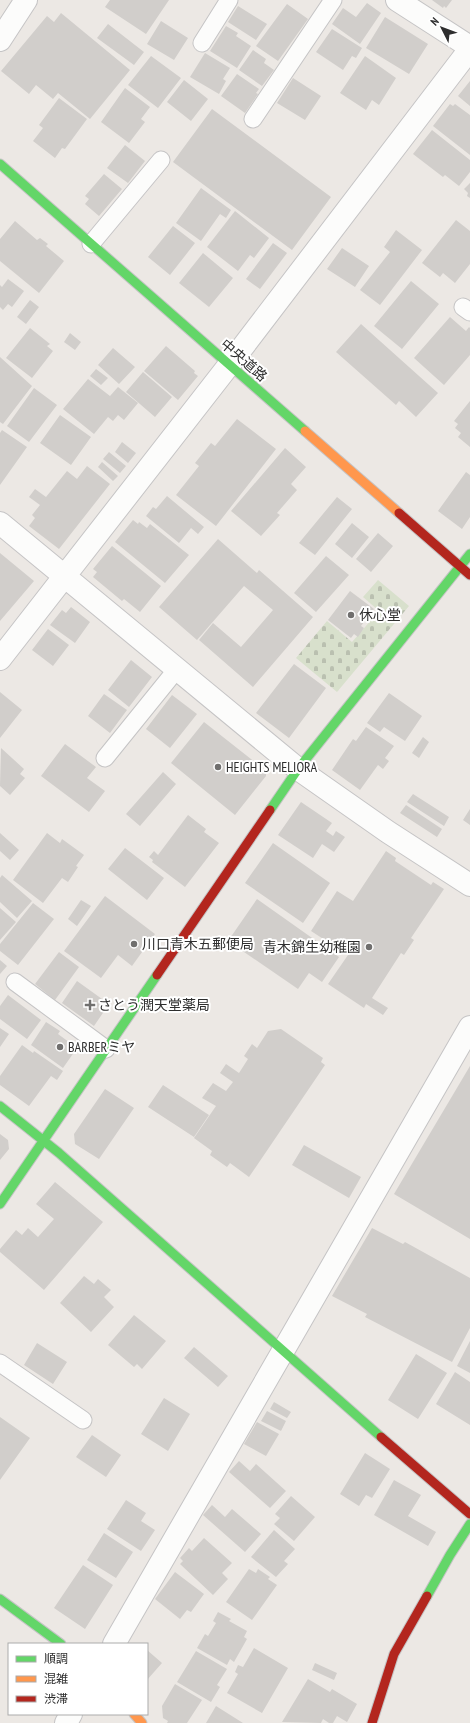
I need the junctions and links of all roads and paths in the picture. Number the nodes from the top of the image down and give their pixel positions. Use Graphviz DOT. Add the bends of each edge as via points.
graph roads {
  1 [pos="26,0"];
  2 [pos="228,0"];
  3 [pos="334,0"];
  4 [pos="397,0"];
  5 [pos="0,40"];
  6 [pos="202,43"];
  7 [pos="470,48"];
  8 [pos="253,119"];
  9 [pos="161,160"];
  10 [pos="0,164"];
  11 [pos="91,244"];
  12 [pos="229,365"];
  13 [pos="0,523"];
  14 [pos="470,554"];
  15 [pos="460,567"];
  16 [pos="470,575"];
  17 [pos="64,577"];
  18 [pos="0,659"];
  19 [pos="177,669"];
  20 [pos="105,758"];
  21 [pos="298,769"];
  22 [pos="470,885"];
  23 [pos="15,982"];
  24 [pos="470,1027"];
  25 [pos="106,1049"];
  26 [pos="0,1106"];
  27 [pos="44,1140"];
  28 [pos="0,1204"];
  29 [pos="282,1351"];
  30 [pos="0,1364"];
  31 [pos="83,1420"];
  32 [pos="470,1514"];
  33 [pos="470,1524"];
  34 [pos="0,1599"];
  35 [pos="61,1643"];
  36 [pos="115,1643"];
  37 [pos="135,1715"];
  38 [pos="142,1723"];
  39 [pos="372,1723"];
  1 -- 5 [label="street"];
  2 -- 6 [label="lane"];
  3 -- 8 [label="lane"];
  4 -- 7 [label="street"];
  7 -- 12 [label="street"];
  9 -- 11 [label="lane"];
  10 -- 11 [label="street, 中央道路"];
  11 -- 12 [label="street, 中央道路"];
  12 -- 15 [label="street, 中央道路"];
  12 -- 17 [label="street"];
  13 -- 17 [label="street"];
  14 -- 15 [label="street"];
  15 -- 16 [label="street, 中央道路"];
  15 -- 21 [label="street"];
  17 -- 18 [label="street"];
  17 -- 19 [label="street"];
  19 -- 20 [label="lane"];
  19 -- 21 [label="street"];
  21 -- 22 [label="street"];
  21 -- 25 [label="street"];
  23 -- 25 [label="lane"];
  24 -- 29 [label="street"];
  25 -- 27 [label="street"];
  26 -- 27 [label="street"];
  27 -- 28 [label="street"];
  27 -- 29 [label="street"];
  29 -- 32 [label="street"];
  29 -- 36 [label="street"];
  30 -- 31 [label="lane"];
  33 -- 39 [label="street" via="394,1654"];
  34 -- 35 [label="street"];
  37 -- 38 [label="street"];
}
